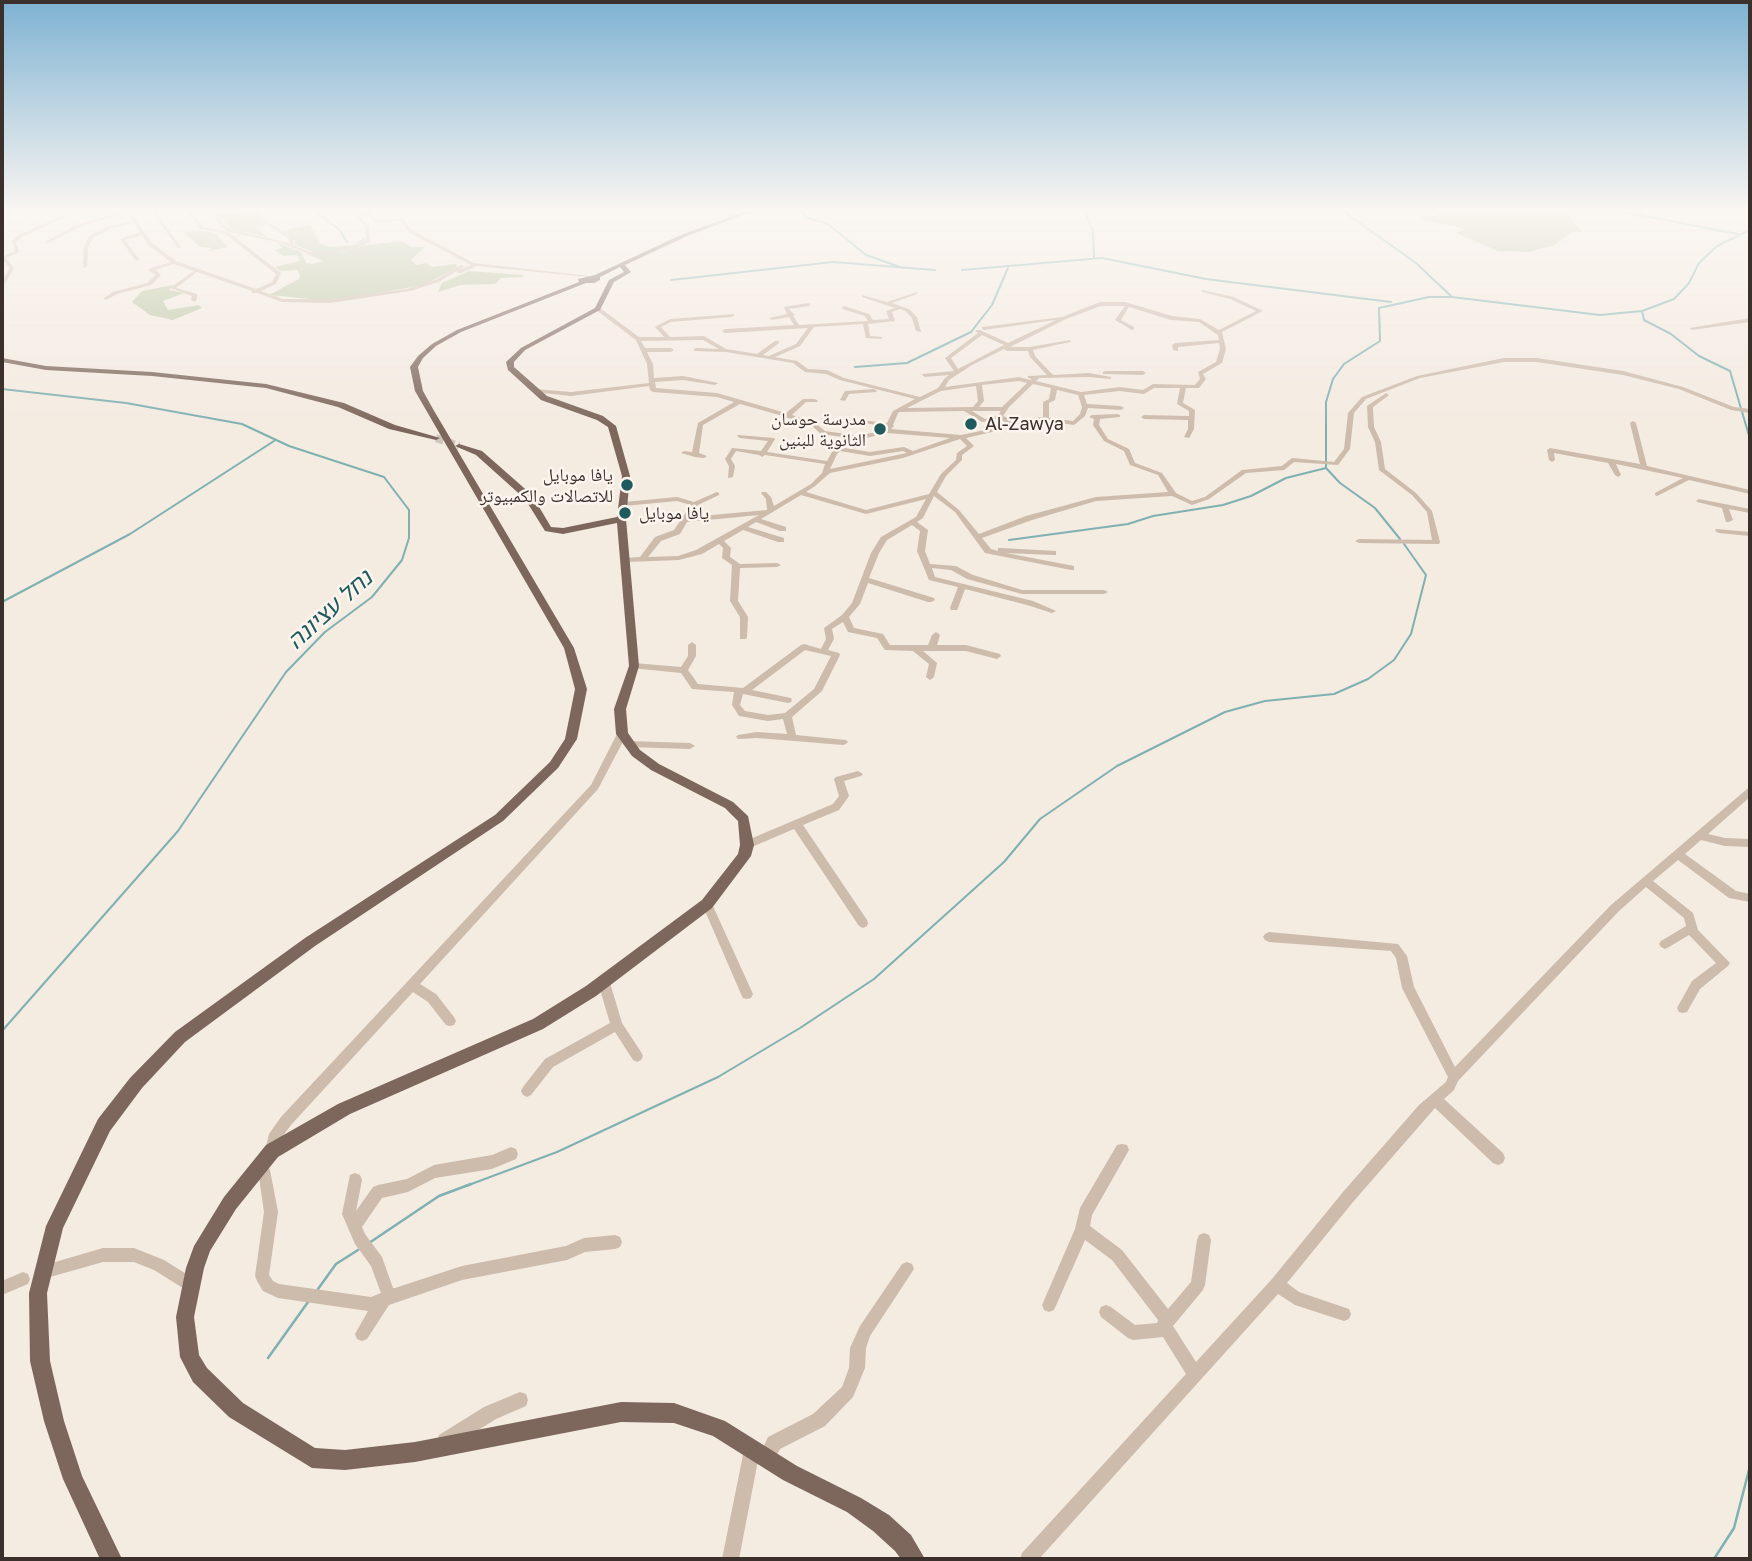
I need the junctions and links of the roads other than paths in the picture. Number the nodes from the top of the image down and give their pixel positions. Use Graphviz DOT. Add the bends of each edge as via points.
graph roads {
  1 [pos="151,282"];
  2 [pos="181,282"];
  3 [pos="224,282"];
  4 [pos="275,282"];
  5 [pos="434,282"];
  6 [pos="436,282"];
  7 [pos="577,282"];
  8 [pos="611,282"];
  9 [pos="1204,291"];
  10 [pos="252,292"];
  11 [pos="915,293"];
  12 [pos="864,296"];
  13 [pos="106,299"];
  14 [pos="194,300"];
  15 [pos="888,303"];
  16 [pos="807,305"];
  17 [pos="1128,305"];
  18 [pos="844,308"];
  19 [pos="900,308"];
  20 [pos="598,309"];
  21 [pos="732,315"];
  22 [pos="792,315"];
  23 [pos="772,318"];
  24 [pos="1064,318"];
  25 [pos="1750,320"];
  26 [pos="869,323"];
  27 [pos="796,325"];
  28 [pos="812,326"];
  29 [pos="1132,328"];
  30 [pos="1692,328"];
  31 [pos="980,330"];
  32 [pos="725,331"];
  33 [pos="919,331"];
  34 [pos="1219,332"];
  35 [pos="668,338"];
  36 [pos="880,338"];
  37 [pos="638,339"];
  38 [pos="1068,341"];
  39 [pos="1222,341"];
  40 [pos="778,342"];
  41 [pos="1006,348"];
  42 [pos="1030,349"];
  43 [pos="643,350"];
  44 [pos="671,350"];
  45 [pos="696,350"];
  46 [pos="1176,350"];
  47 [pos="724,351"];
  48 [pos="759,355"];
  49 [pos="770,356"];
  50 [pos="2,360"];
  51 [pos="717,360"];
  52 [pos="1093,371"];
  53 [pos="957,372"];
  54 [pos="925,375"];
  55 [pos="1048,375"];
  56 [pos="1109,378"];
  57 [pos="1021,379"];
  58 [pos="1032,380"];
  59 [pos="653,382"];
  60 [pos="715,383"];
  61 [pos="979,384"];
  62 [pos="1149,387"];
  63 [pos="877,388"];
  64 [pos="1054,388"];
  65 [pos="1182,388"];
  66 [pos="940,389"];
  67 [pos="1082,390"];
  68 [pos="1389,390"];
  69 [pos="534,391"];
  70 [pos="921,399"];
  71 [pos="843,400"];
  72 [pos="815,401"];
  73 [pos="738,402"];
  74 [pos="1085,406"];
  75 [pos="976,407"];
  76 [pos="1004,409"];
  77 [pos="900,410"];
  78 [pos="967,411"];
  79 [pos="1750,411"];
  80 [pos="1083,415"];
  81 [pos="786,417"];
  82 [pos="1001,417"];
  83 [pos="1097,418"];
  84 [pos="1144,418"];
  85 [pos="1192,418"];
  86 [pos="866,419"];
  87 [pos="1046,419"];
  88 [pos="984,421"];
  89 [pos="1010,422"];
  90 [pos="1633,423"];
  91 [pos="890,426"];
  92 [pos="983,431"];
  93 [pos="740,436"];
  94 [pos="961,437"];
  95 [pos="1187,437"];
  96 [pos="436,438"];
  97 [pos="857,438"];
  98 [pos="459,446"];
  99 [pos="839,449"];
  100 [pos="684,453"];
  101 [pos="912,453"];
  102 [pos="695,455"];
  103 [pos="762,455"];
  104 [pos="704,456"];
  105 [pos="1552,460"];
  106 [pos="1611,461"];
  107 [pos="829,463"];
  108 [pos="1644,467"];
  109 [pos="825,472"];
  110 [pos="1618,475"];
  111 [pos="730,477"];
  112 [pos="1686,479"];
  113 [pos="1750,492"];
  114 [pos="764,493"];
  115 [pos="800,493"];
  116 [pos="718,494"];
  117 [pos="933,494"];
  118 [pos="1173,494"];
  119 [pos="1657,494"];
  120 [pos="1699,501"];
  121 [pos="695,504"];
  122 [pos="1725,506"];
  123 [pos="771,511"];
  124 [pos="1750,511"];
  125 [pos="622,512"];
  126 [pos="685,520"];
  127 [pos="756,520"];
  128 [pos="1729,520"];
  129 [pos="913,523"];
  130 [pos="744,528"];
  131 [pos="783,529"];
  132 [pos="1718,531"];
  133 [pos="1750,534"];
  134 [pos="978,537"];
  135 [pos="781,540"];
  136 [pos="1359,541"];
  137 [pos="721,542"];
  138 [pos="987,549"];
  139 [pos="1053,553"];
  140 [pos="635,559"];
  141 [pos="776,565"];
  142 [pos="736,566"];
  143 [pos="930,566"];
  144 [pos="1071,568"];
  145 [pos="867,580"];
  146 [pos="962,586"];
  147 [pos="1104,593"];
  148 [pos="931,600"];
  149 [pos="954,608"];
  150 [pos="1052,611"];
  151 [pos="845,617"];
  152 [pos="936,635"];
  153 [pos="743,637"];
  154 [pos="692,645"];
  155 [pos="913,647"];
  156 [pos="932,647"];
  157 [pos="824,651"];
  158 [pos="997,656"];
  159 [pos="634,666"];
  160 [pos="684,670"];
  161 [pos="930,677"];
  162 [pos="742,691"];
  163 [pos="788,700"];
  164 [pos="787,716"];
  165 [pos="741,737"];
  166 [pos="792,738"];
  167 [pos="625,739"];
  168 [pos="843,742"];
  169 [pos="690,746"];
  170 [pos="858,774"];
  171 [pos="1750,792"];
  172 [pos="797,825"];
  173 [pos="1702,836"];
  174 [pos="1750,843"];
  175 [pos="747,845"];
  176 [pos="1678,855"];
  177 [pos="1648,883"];
  178 [pos="1750,898"];
  179 [pos="707,904"];
  180 [pos="863,923"];
  181 [pos="1691,928"];
  182 [pos="1269,937"];
  183 [pos="1665,944"];
  184 [pos="604,983"];
  185 [pos="411,985"];
  186 [pos="747,995"];
  187 [pos="1683,1008"];
  188 [pos="450,1021"];
  189 [pos="617,1025"];
  190 [pos="637,1056"];
  191 [pos="1454,1077"];
  192 [pos="527,1091"];
  193 [pos="1436,1100"];
  194 [pos="1122,1150"];
  195 [pos="272,1151"];
  196 [pos="511,1154"];
  197 [pos="1498,1158"];
  198 [pos="259,1164"];
  199 [pos="355,1180"];
  200 [pos="355,1225"];
  201 [pos="1082,1229"];
  202 [pos="1204,1240"];
  203 [pos="615,1242"];
  204 [pos="907,1269"];
  205 [pos="50,1270"];
  206 [pos="23,1279"];
  207 [pos="1277,1284"];
  208 [pos="191,1285"];
  209 [pos="2,1288"];
  210 [pos="389,1299"];
  211 [pos="1049,1305"];
  212 [pos="1106,1312"];
  213 [pos="1344,1314"];
  214 [pos="1167,1325"];
  215 [pos="362,1334"];
  216 [pos="1194,1373"];
  217 [pos="520,1400"];
  218 [pos="436,1447"];
  219 [pos="759,1453"];
  220 [pos="111,1559"];
  221 [pos="730,1559"];
  222 [pos="914,1559"];
  223 [pos="1028,1559"];
  1 -- 13 [label="street"];
  2 -- 14 [label="street" via="172,288 195,295"];
  3 -- 10 [label="street"];
  4 -- 10 [label="street"];
  5 -- 10 [label="street" via="361,298 298,301"];
  6 -- 10 [label="street" via="409,291 330,302 287,302"];
  7 -- 220 [label="main road" via="459,331 434,345 414,367 419,391 569,648 581,689 571,739 554,765 499,818 310,942 180,1037 104,1125 55,1226 38,1293 40,1361 73,1479"];
  8 -- 20 [label="main road"];
  9 -- 34 [label="street" via="1260,311"];
  11 -- 15 [label="street"];
  12 -- 15 [label="street"];
  15 -- 19 [label="street"];
  16 -- 22 [label="street" via="788,307"];
  17 -- 24 [label="street" via="1100,304"];
  17 -- 29 [label="street" via="1118,320"];
  17 -- 34 [label="street" via="1200,321"];
  18 -- 26 [label="street" via="866,315"];
  19 -- 26 [label="street" via="889,312 893,320"];
  19 -- 33 [label="street" via="912,314"];
  20 -- 37 [label="street"];
  20 -- 69 [label="main road" via="513,358 511,368"];
  21 -- 35 [label="street" via="670,320 658,327"];
  22 -- 23 [label="street"];
  22 -- 27 [label="street"];
  24 -- 31 [label="street"];
  24 -- 41 [label="street"];
  25 -- 30 [label="street"];
  26 -- 28 [label="street"];
  26 -- 36 [label="street" via="867,337"];
  27 -- 28 [label="street"];
  27 -- 32 [label="street"];
  28 -- 49 [label="street" via="798,345"];
  31 -- 41 [label="street"];
  31 -- 53 [label="street" via="948,358"];
  34 -- 39 [label="street"];
  35 -- 37 [label="street"];
  35 -- 47 [label="street" via="704,338"];
  37 -- 43 [label="street"];
  38 -- 42 [label="street"];
  39 -- 46 [label="street" via="1175,345"];
  39 -- 65 [label="street" via="1219,363 1200,373 1200,385"];
  40 -- 48 [label="street"];
  41 -- 42 [label="street"];
  41 -- 53 [label="street"];
  42 -- 55 [label="street"];
  43 -- 44 [label="street"];
  43 -- 59 [label="street"];
  45 -- 47 [label="street"];
  47 -- 48 [label="street"];
  47 -- 51 [label="street"];
  48 -- 49 [label="street"];
  49 -- 63 [label="street" via="799,362 807,371 827,372"];
  50 -- 96 [label="main road" via="46,368 266,386 341,405 392,427"];
  52 -- 55 [label="street"];
  52 -- 56 [label="street"];
  52 -- 62 [label="street" via="1146,375"];
  53 -- 54 [label="street"];
  53 -- 66 [label="street"];
  55 -- 57 [label="street"];
  55 -- 58 [label="street"];
  57 -- 58 [label="street"];
  57 -- 61 [label="street"];
  58 -- 64 [label="street"];
  58 -- 76 [label="street"];
  59 -- 60 [label="street" via="688,379"];
  59 -- 69 [label="street" via="571,394"];
  59 -- 73 [label="street" via="655,391 701,392"];
  61 -- 66 [label="street"];
  61 -- 75 [label="street" via="981,401"];
  62 -- 65 [label="street"];
  62 -- 67 [label="street" via="1144,392"];
  63 -- 70 [label="street"];
  63 -- 71 [label="street" via="847,392"];
  64 -- 67 [label="street"];
  64 -- 87 [label="street" via="1052,400 1046,402"];
  65 -- 85 [label="street" via="1180,404 1192,410"];
  66 -- 70 [label="street"];
  67 -- 74 [label="street"];
  68 -- 79 [label="street" via="1419,376 1517,359 1634,375"];
  68 -- 118 [label="street" via="1364,398 1356,406 1347,449 1336,464 1292,460 1284,468 1244,471 1196,502"];
  68 -- 136 [label="street" via="1370,406 1382,470 1430,512 1436,542"];
  69 -- 125 [label="main road" via="612,426 625,468"];
  70 -- 77 [label="street"];
  72 -- 81 [label="street" via="805,400"];
  73 -- 81 [label="street"];
  73 -- 102 [label="street" via="700,424"];
  74 -- 80 [label="street"];
  74 -- 83 [label="street" via="1120,412"];
  75 -- 76 [label="street"];
  75 -- 78 [label="street"];
  76 -- 82 [label="street"];
  77 -- 78 [label="street"];
  77 -- 91 [label="street"];
  78 -- 88 [label="street"];
  80 -- 83 [label="street"];
  80 -- 87 [label="street" via="1074,423"];
  81 -- 97 [label="street" via="824,433"];
  82 -- 88 [label="street"];
  82 -- 89 [label="street"];
  83 -- 118 [label="street" via="1096,425 1106,440 1127,450 1136,467 1160,474"];
  84 -- 85 [label="street"];
  85 -- 95 [label="street"];
  86 -- 91 [label="street"];
  87 -- 89 [label="street"];
  88 -- 92 [label="street"];
  89 -- 92 [label="street" via="1007,427"];
  90 -- 108 [label="street"];
  91 -- 94 [label="street"];
  91 -- 97 [label="street"];
  92 -- 94 [label="street"];
  93 -- 103 [label="street" via="772,439"];
  94 -- 101 [label="street"];
  94 -- 117 [label="street" via="971,446 959,454"];
  97 -- 99 [label="street"];
  98 -- 125 [label="main road" via="479,453 529,497 548,529 563,531"];
  99 -- 101 [label="street" via="872,454 904,449"];
  99 -- 107 [label="street"];
  100 -- 102 [label="street"];
  101 -- 109 [label="street"];
  102 -- 104 [label="street"];
  103 -- 107 [label="street"];
  103 -- 111 [label="street" via="734,449 728,459"];
  105 -- 106 [label="street" via="1550,450"];
  106 -- 108 [label="street"];
  106 -- 110 [label="street"];
  107 -- 109 [label="street"];
  108 -- 112 [label="street"];
  109 -- 115 [label="street"];
  112 -- 113 [label="street"];
  112 -- 119 [label="street"];
  114 -- 123 [label="street"];
  115 -- 117 [label="street" via="866,512"];
  115 -- 123 [label="street"];
  116 -- 121 [label="street"];
  117 -- 129 [label="street"];
  117 -- 134 [label="street" via="957,511"];
  118 -- 134 [label="street" via="1096,499"];
  120 -- 122 [label="street"];
  121 -- 125 [label="street" via="677,499"];
  121 -- 126 [label="street"];
  122 -- 124 [label="street"];
  122 -- 128 [label="street"];
  123 -- 126 [label="street"];
  123 -- 127 [label="street"];
  125 -- 140 [label="main road"];
  126 -- 140 [label="street" via="677,532 658,539"];
  127 -- 130 [label="street"];
  127 -- 131 [label="street"];
  129 -- 143 [label="street" via="924,530 921,551"];
  129 -- 145 [label="street" via="884,539"];
  130 -- 135 [label="street"];
  130 -- 137 [label="street"];
  132 -- 133 [label="street"];
  134 -- 138 [label="street"];
  137 -- 140 [label="street" via="679,558"];
  137 -- 142 [label="street" via="727,547 726,558"];
  138 -- 139 [label="street"];
  138 -- 144 [label="street"];
  140 -- 159 [label="main road"];
  141 -- 142 [label="street"];
  142 -- 153 [label="street" via="734,601 744,617"];
  143 -- 146 [label="street" via="932,578"];
  143 -- 147 [label="street" via="953,568 1022,592"];
  145 -- 148 [label="street"];
  145 -- 151 [label="street" via="861,597"];
  146 -- 149 [label="street"];
  146 -- 150 [label="street"];
  151 -- 155 [label="street" via="851,630 880,636 888,648"];
  151 -- 157 [label="street" via="828,628 830,639"];
  152 -- 156 [label="street"];
  154 -- 160 [label="street"];
  155 -- 156 [label="street"];
  155 -- 161 [label="street" via="933,663"];
  156 -- 158 [label="street" via="972,649"];
  157 -- 162 [label="street" via="801,649 753,688"];
  157 -- 164 [label="street" via="836,657 821,687"];
  159 -- 160 [label="street"];
  159 -- 167 [label="main road" via="620,709"];
  160 -- 162 [label="street" via="695,687"];
  162 -- 163 [label="street"];
  162 -- 164 [label="street" via="736,705 742,714"];
  164 -- 166 [label="street"];
  165 -- 166 [label="street"];
  166 -- 168 [label="street"];
  167 -- 169 [label="street"];
  167 -- 175 [label="main road" via="655,767 729,805 744,819"];
  167 -- 185 [label="street" via="595,787"];
  170 -- 172 [label="street" via="839,779 844,796 839,805"];
  171 -- 173 [label="street"];
  172 -- 175 [label="street"];
  172 -- 180 [label="street"];
  173 -- 174 [label="street"];
  173 -- 176 [label="street"];
  175 -- 179 [label="main road" via="744,856"];
  176 -- 177 [label="street"];
  176 -- 178 [label="street" via="1733,895"];
  177 -- 181 [label="street" via="1689,916"];
  177 -- 191 [label="street" via="1615,908"];
  179 -- 184 [label="main road"];
  179 -- 186 [label="street"];
  181 -- 183 [label="street"];
  181 -- 187 [label="street" via="1724,963 1696,985"];
  182 -- 191 [label="street" via="1394,947 1401,956 1408,988"];
  184 -- 189 [label="street"];
  184 -- 195 [label="main road" via="538,1024 344,1110"];
  185 -- 188 [label="street" via="432,998"];
  185 -- 195 [label="street" via="286,1121 273,1140"];
  189 -- 190 [label="street"];
  189 -- 192 [label="street" via="549,1063"];
  191 -- 193 [label="street"];
  193 -- 197 [label="street"];
  193 -- 207 [label="street" via="1348,1196"];
  194 -- 201 [label="street" via="1085,1213"];
  195 -- 198 [label="main road"];
  196 -- 200 [label="street" via="434,1172 379,1192"];
  198 -- 208 [label="main road" via="211,1230"];
  198 -- 210 [label="street" via="271,1212 262,1276 268,1286 278,1292 341,1301"];
  199 -- 200 [label="street" via="349,1214"];
  200 -- 210 [label="street" via="377,1262"];
  201 -- 211 [label="street"];
  201 -- 214 [label="street" via="1117,1255"];
  202 -- 214 [label="street" via="1198,1285"];
  203 -- 210 [label="street" via="462,1273"];
  204 -- 219 [label="street" via="865,1331 848,1392 819,1420"];
  205 -- 208 [label="street" via="103,1255 134,1255"];
  206 -- 209 [label="street"];
  207 -- 213 [label="street" via="1295,1298"];
  207 -- 216 [label="street"];
  208 -- 218 [label="main road" via="185,1317 190,1357 200,1375 236,1410 276,1437 312,1458 345,1460"];
  210 -- 215 [label="street"];
  212 -- 214 [label="street" via="1133,1333"];
  214 -- 216 [label="street"];
  216 -- 223 [label="street"];
  217 -- 218 [label="street"];
  218 -- 219 [label="main road" via="621,1412 648,1411 674,1413 718,1428"];
  219 -- 221 [label="street"];
  219 -- 222 [label="main road" via="881,1523"];
}
